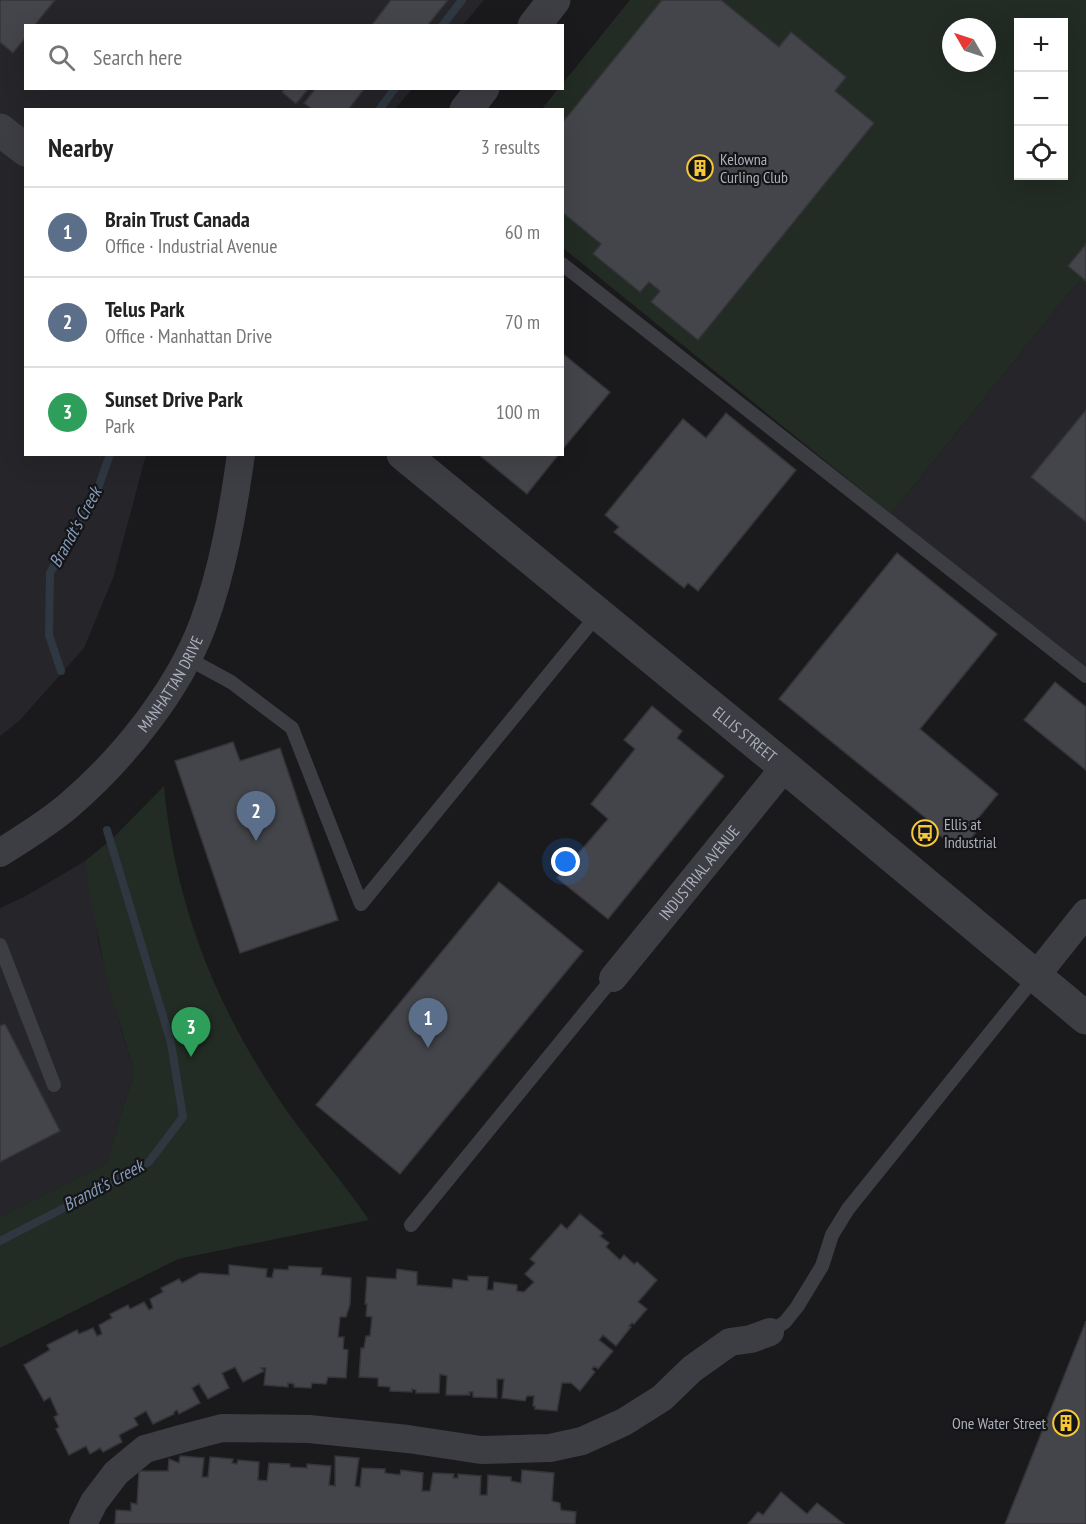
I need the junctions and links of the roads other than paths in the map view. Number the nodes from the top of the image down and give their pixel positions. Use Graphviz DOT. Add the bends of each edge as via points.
graph roads {
  1 [pos="554,0"];
  2 [pos="536,24"];
  3 [pos="481,90"];
  4 [pos="468,108"];
  5 [pos="0,130"];
  6 [pos="24,148"];
  7 [pos="564,266"];
  8 [pos="241,456"];
  9 [pos="405,456"];
  10 [pos="598,614"];
  11 [pos="187,657"];
  12 [pos="1086,676"];
  13 [pos="785,767"];
  14 [pos="0,853"];
  15 [pos="1086,913"];
  16 [pos="0,945"];
  17 [pos="5,973"];
  18 [pos="1035,977"];
  19 [pos="613,978"];
  20 [pos="1086,1018"];
  21 [pos="54,1084"];
  22 [pos="411,1225"];
  23 [pos="770,1332"];
  24 [pos="83,1524"];
  1 -- 2 [label="street"];
  3 -- 4 [label="street"];
  5 -- 6 [label="street"];
  7 -- 12 [label="lane"];
  8 -- 11 [label="street, MANHATTAN DRIVE" via="222,562 202,625"];
  9 -- 10 [label="street, ELLIS STREET"];
  10 -- 11 [label="lane" via="362,904 292,728 231,682"];
  10 -- 13 [label="street, ELLIS STREET"];
  11 -- 14 [label="street, MANHATTAN DRIVE" via="147,723 107,769 69,806"];
  13 -- 18 [label="street, ELLIS STREET"];
  13 -- 19 [label="street, INDUSTRIAL AVENUE"];
  15 -- 18 [label="street"];
  16 -- 17 [label="lane"];
  17 -- 21 [label="lane"];
  18 -- 20 [label="street, ELLIS STREET"];
  18 -- 23 [label="lane" via="848,1209 832,1235 822,1266 797,1306 785,1322"];
  19 -- 22 [label="lane"];
  23 -- 24 [label="street" via="730,1342 662,1398 624,1422 582,1441 550,1448 481,1450 309,1429 222,1428 184,1438 145,1449 116,1473"];
}
